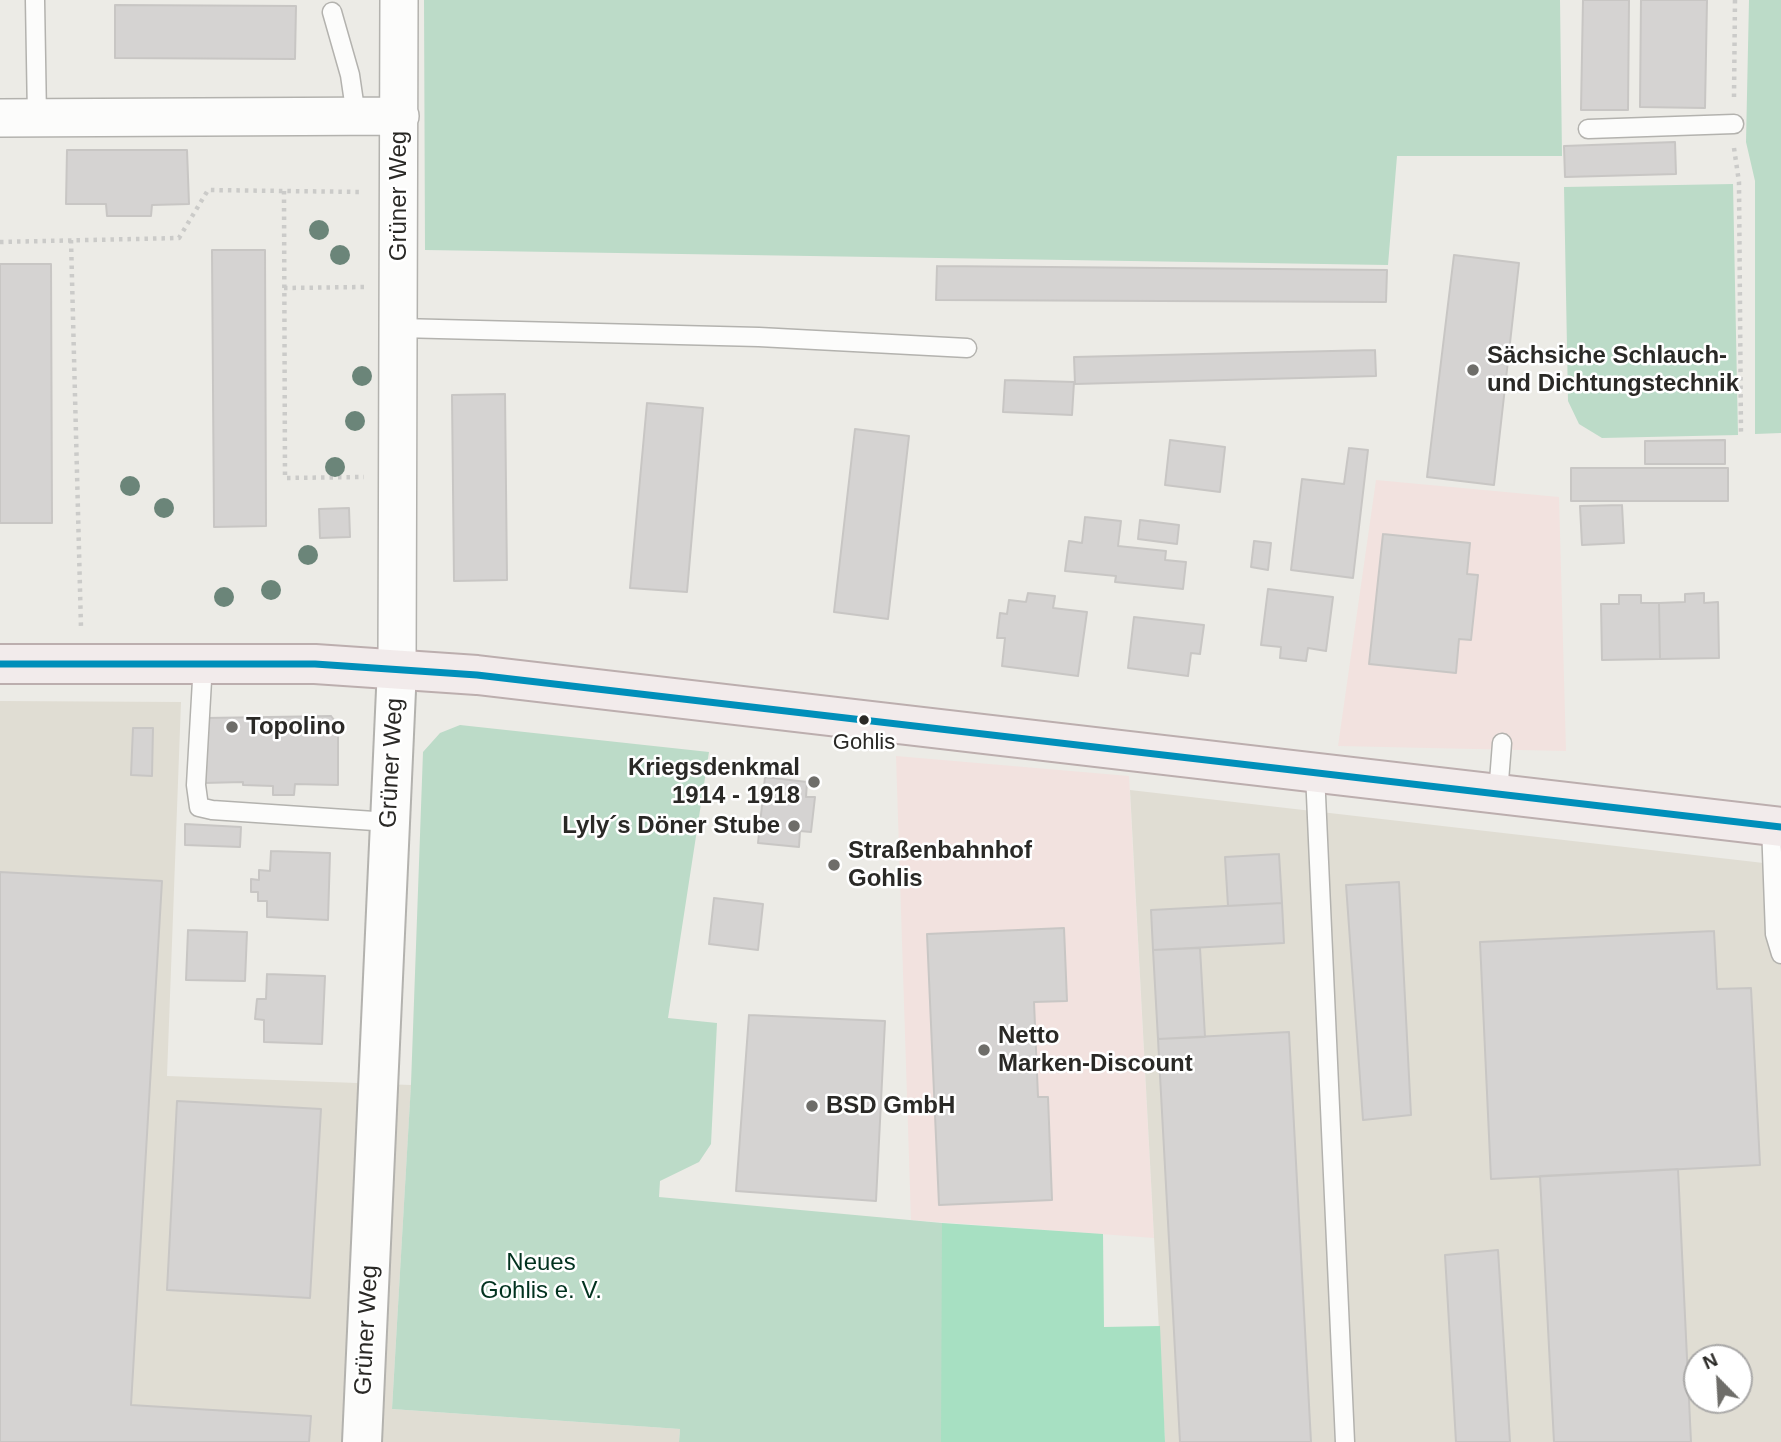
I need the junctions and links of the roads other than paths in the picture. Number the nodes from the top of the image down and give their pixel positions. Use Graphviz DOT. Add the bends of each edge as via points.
graph roads {
  1 [pos="35,0"];
  2 [pos="399,0"];
  3 [pos="332,12"];
  4 [pos="356,116"];
  5 [pos="400,116"];
  6 [pos="37,117"];
  7 [pos="0,118"];
  8 [pos="1734,124"];
  9 [pos="1588,129"];
  10 [pos="399,328"];
  11 [pos="967,348"];
  12 [pos="203,663"];
  13 [pos="0,664"];
  14 [pos="397,668"];
  15 [pos="1502,743"];
  16 [pos="1315,773"];
  17 [pos="1498,794"];
  18 [pos="389,822"];
  19 [pos="1765,822"];
  20 [pos="1777,876"];
  21 [pos="1781,954"];
  22 [pos="362,1442"];
  23 [pos="1345,1442"];
  1 -- 6 [label="lane"];
  2 -- 5 [label="street, Grüner Weg"];
  3 -- 4 [label="lane"];
  4 -- 5 [label="street"];
  4 -- 6 [label="street"];
  5 -- 10 [label="street, Grüner Weg"];
  6 -- 7 [label="street"];
  8 -- 9 [label="lane"];
  10 -- 11 [label="lane" via="760,337"];
  10 -- 14 [label="street, Grüner Weg"];
  12 -- 13 [label="main road"];
  12 -- 14 [label="main road"];
  12 -- 18 [label="lane" via="196,785 199,807"];
  14 -- 16 [label="main road"];
  14 -- 18 [label="street, Grüner Weg"];
  15 -- 17 [label="lane"];
  16 -- 17 [label="main road"];
  16 -- 23 [label="lane"];
  17 -- 19 [label="main road"];
  18 -- 22 [label="street, Grüner Weg"];
  19 -- 20 [label="lane"];
  20 -- 21 [label="lane" via="1775,934"];
}
